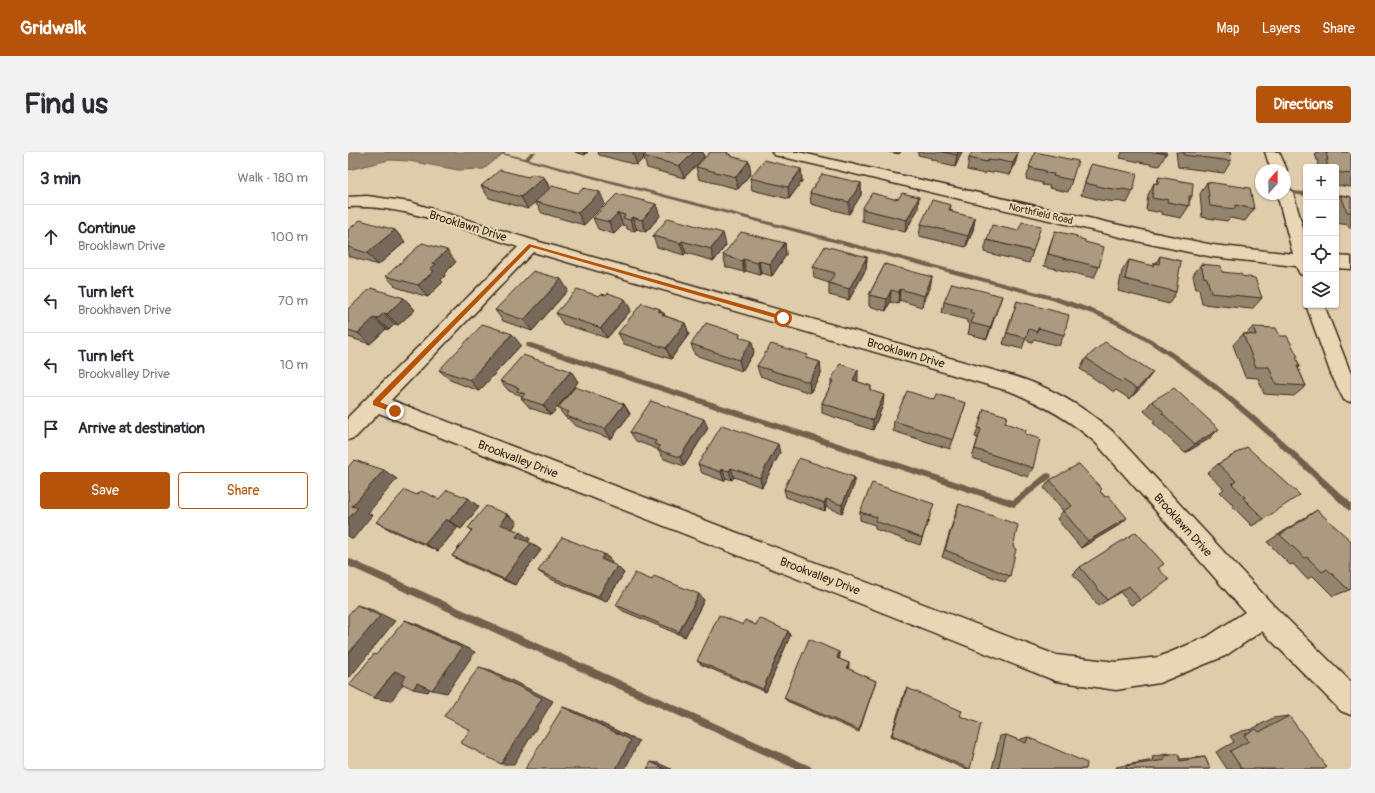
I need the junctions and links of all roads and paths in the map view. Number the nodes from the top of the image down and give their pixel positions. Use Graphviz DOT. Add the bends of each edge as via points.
graph roads {
  1 [pos="779,152"];
  2 [pos="1272,152"];
  3 [pos="1277,164"];
  4 [pos="1287,200"];
  5 [pos="348,202"];
  6 [pos="530,245"];
  7 [pos="1303,257"];
  8 [pos="1339,262"];
  9 [pos="1351,263"];
  10 [pos="1303,264"];
  11 [pos="1316,308"];
  12 [pos="1351,394"];
  13 [pos="375,403"];
  14 [pos="348,431"];
  15 [pos="1264,614"];
  16 [pos="1351,701"];
  1 -- 10 [label="street, Northfield Road" via="1150,238 1213,251"];
  2 -- 3 [label="street"];
  4 -- 7 [label="street"];
  5 -- 6 [label="street, Brooklawn Drive" via="367,201 404,206"];
  6 -- 13 [label="street"];
  6 -- 15 [label="street, Brooklawn Drive" via="1017,385 1050,398 1078,415 1104,437"];
  8 -- 9 [label="street"];
  11 -- 12 [label="street"];
  13 -- 14 [label="street"];
  13 -- 15 [label="street, Brookvalley Drive" via="1056,668 1116,676 1159,670 1216,647"];
  15 -- 16 [label="street, Brooklawn Drive"];
}
